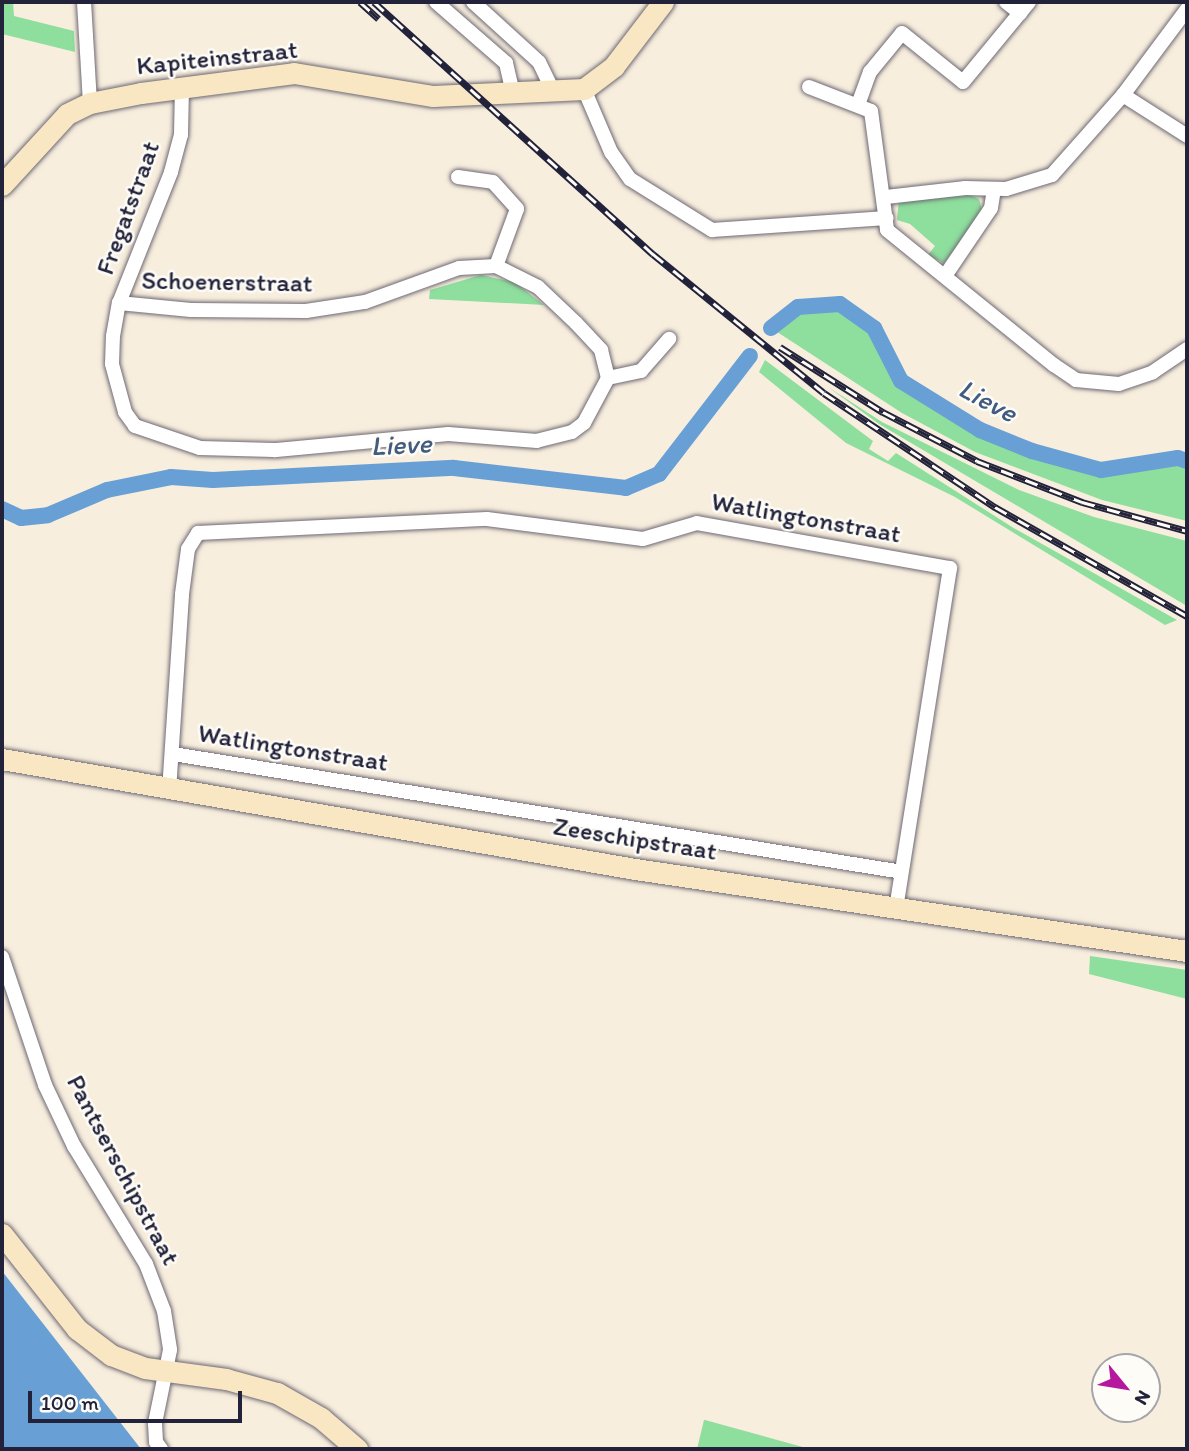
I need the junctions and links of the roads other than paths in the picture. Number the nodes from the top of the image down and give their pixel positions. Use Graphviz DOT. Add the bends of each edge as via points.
graph roads {
  1 [pos="84,2"];
  2 [pos="436,2"];
  3 [pos="473,2"];
  4 [pos="663,2"];
  5 [pos="1006,2"];
  6 [pos="1024,7"];
  7 [pos="1187,9"];
  8 [pos="182,87"];
  9 [pos="809,87"];
  10 [pos="584,89"];
  11 [pos="554,93"];
  12 [pos="513,94"];
  13 [pos="1123,95"];
  14 [pos="859,102"];
  15 [pos="90,103"];
  16 [pos="1187,136"];
  17 [pos="458,177"];
  18 [pos="2,185"];
  19 [pos="994,189"];
  20 [pos="886,197"];
  21 [pos="887,218"];
  22 [pos="496,266"];
  23 [pos="945,276"];
  24 [pos="119,303"];
  25 [pos="669,339"];
  26 [pos="1187,350"];
  27 [pos="608,378"];
  28 [pos="173,754"];
  29 [pos="2,759"];
  30 [pos="2,772"];
  31 [pos="76,773"];
  32 [pos="169,791"];
  33 [pos="902,872"];
  34 [pos="896,908"];
  35 [pos="1187,951"];
  36 [pos="2,957"];
  37 [pos="2,1234"];
  38 [pos="166,1368"];
  39 [pos="161,1449"];
  40 [pos="357,1449"];
  1 -- 15 [label="street"];
  2 -- 12 [label="street" via="506,63"];
  3 -- 11 [label="street" via="539,62"];
  4 -- 10 [label="main road" via="614,66"];
  5 -- 6 [label="street"];
  6 -- 14 [label="street" via="963,82 902,33 870,72"];
  7 -- 13 [label="street"];
  8 -- 12 [label="main road, Kapiteinstraat" via="294,74 433,96"];
  8 -- 15 [label="main road, Kapiteinstraat"];
  8 -- 24 [label="street, Fregatstraat" via="181,135 171,172"];
  9 -- 14 [label="street"];
  10 -- 11 [label="main road, Kapiteinstraat"];
  10 -- 21 [label="street" via="600,132 630,179 712,230"];
  11 -- 12 [label="main road, Kapiteinstraat"];
  13 -- 16 [label="street"];
  13 -- 19 [label="street" via="1052,175"];
  14 -- 20 [label="street" via="871,111 877,132"];
  15 -- 18 [label="main road, Kapiteinstraat" via="67,114"];
  17 -- 22 [label="street" via="493,182 517,209"];
  19 -- 20 [label="street" via="918,191"];
  19 -- 23 [label="street" via="991,208"];
  20 -- 21 [label="street"];
  21 -- 23 [label="street" via="887,230"];
  22 -- 24 [label="street, Schoenerstraat" via="459,268 365,302 324,309 231,311"];
  22 -- 27 [label="street, Schoenerstraat" via="519,274 557,306 601,350"];
  23 -- 26 [label="street" via="1076,380 1119,384 1153,372"];
  24 -- 27 [label="street, Fregatstraat" via="112,364 125,412 135,426 149,434 200,448 274,450 448,434 546,439 572,432 584,423"];
  25 -- 27 [label="street" via="641,371"];
  28 -- 32 [label="street, Watlingtonstraat"];
  28 -- 33 [label="street, Watlingtonstraat"];
  28 -- 33 [label="street, Watlingtonstraat" via="182,594 188,549 198,533 487,519 643,540 697,523 950,568"];
  29 -- 31 [label="main road, Zeeschipstraat"];
  30 -- 31 [label="main road, Zeeschipstraat"];
  31 -- 32 [label="main road, Zeeschipstraat"];
  32 -- 34 [label="main road, Zeeschipstraat"];
  33 -- 34 [label="street, Watlingtonstraat"];
  34 -- 35 [label="main road, Zeeschipstraat"];
  36 -- 38 [label="street, Pantserschipstraat" via="45,1085 94,1181 146,1264 164,1311 170,1350"];
  37 -- 38 [label="main road" via="77,1329 95,1345 128,1363"];
  38 -- 39 [label="street, Pantserschipstraat" via="155,1423"];
  38 -- 40 [label="main road" via="277,1393 321,1418"];
}
